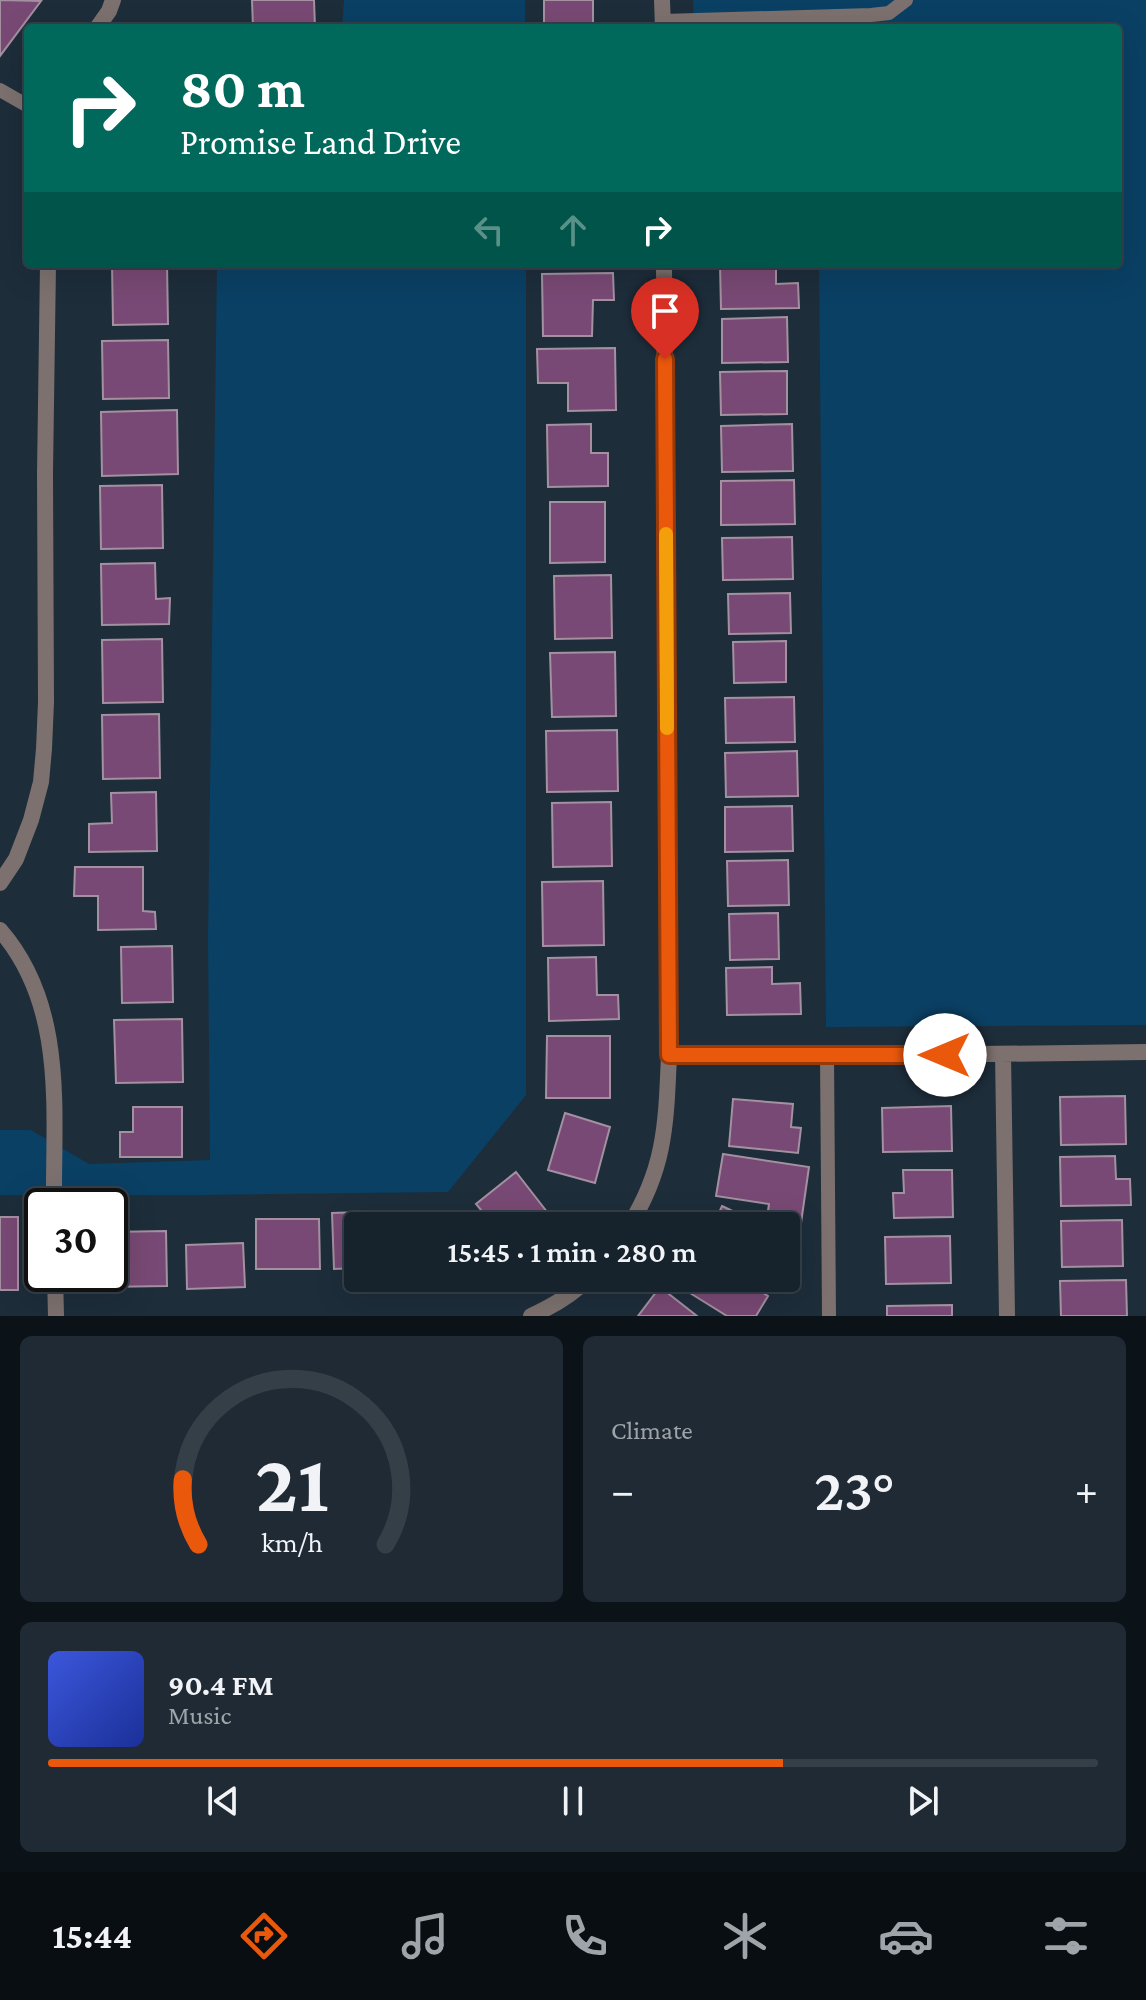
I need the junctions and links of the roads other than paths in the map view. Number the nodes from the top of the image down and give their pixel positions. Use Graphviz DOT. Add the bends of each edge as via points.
graph roads {
  1 [pos="113,0"];
  2 [pos="662,0"];
  3 [pos="906,0"];
  4 [pos="100,24"];
  5 [pos="663,24"];
  6 [pos="0,90"];
  7 [pos="24,104"];
  8 [pos="48,268"];
  9 [pos="664,268"];
  10 [pos="0,883"];
  11 [pos="0,930"];
  12 [pos="1146,1052"];
  13 [pos="1003,1054"];
  14 [pos="669,1055"];
  15 [pos="827,1056"];
  16 [pos="54,1188"];
  17 [pos="637,1212"];
  18 [pos="55,1292"];
  19 [pos="574,1292"];
  20 [pos="56,1316"];
  21 [pos="531,1316"];
  22 [pos="829,1316"];
  23 [pos="1007,1316"];
  1 -- 4 [label="street"];
  2 -- 5 [label="street"];
  3 -- 5 [label="lane" via="889,13 871,15"];
  6 -- 7 [label="lane"];
  8 -- 10 [label="street" via="44,749 31,820"];
  9 -- 14 [label="street"];
  11 -- 16 [label="street" via="26,967 45,1018 55,1098"];
  12 -- 13 [label="street"];
  13 -- 15 [label="street"];
  13 -- 23 [label="street"];
  14 -- 15 [label="street"];
  14 -- 17 [label="street" via="657,1166"];
  15 -- 22 [label="lane"];
  18 -- 20 [label="street"];
  19 -- 21 [label="street"];
}
